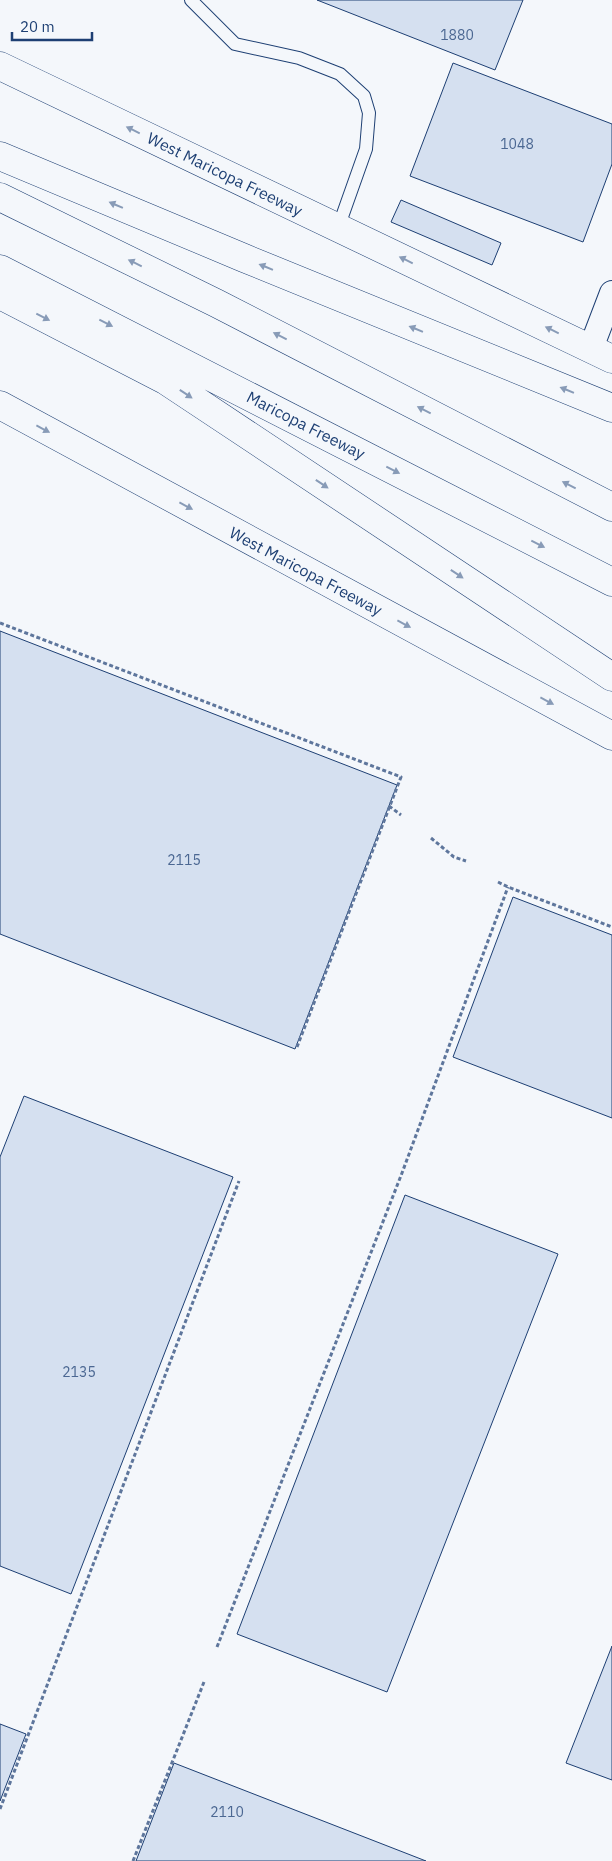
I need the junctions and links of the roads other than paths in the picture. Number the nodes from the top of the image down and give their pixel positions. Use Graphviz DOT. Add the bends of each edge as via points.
graph roads {
  1 [pos="192,0"];
  2 [pos="0,66"];
  3 [pos="0,156"];
  4 [pos="0,197"];
  5 [pos="338,228"];
  6 [pos="0,270"];
  7 [pos="612,293"];
  8 [pos="0,295"];
  9 [pos="601,354"];
  10 [pos="0,406"];
  11 [pos="612,408"];
  12 [pos="612,507"];
  13 [pos="612,582"];
  14 [pos="612,677"];
  15 [pos="612,736"];
  1 -- 5 [label="lane" via="235,44 299,58 340,74 364,96 369,113 366,149"];
  5 -- 2 [label="main road, West Maricopa Freeway, one-way"];
  11 -- 3 [label="main road, one-way"];
  12 -- 4 [label="main road, one-way" via="216,303"];
  9 -- 5 [label="main road, West Maricopa Freeway, one-way"];
  6 -- 13 [label="main road, Maricopa Freeway, one-way"];
  7 -- 9 [label="street"];
  8 -- 14 [label="main road, one-way" via="165,380"];
  10 -- 15 [label="main road, West Maricopa Freeway, one-way"];
}
